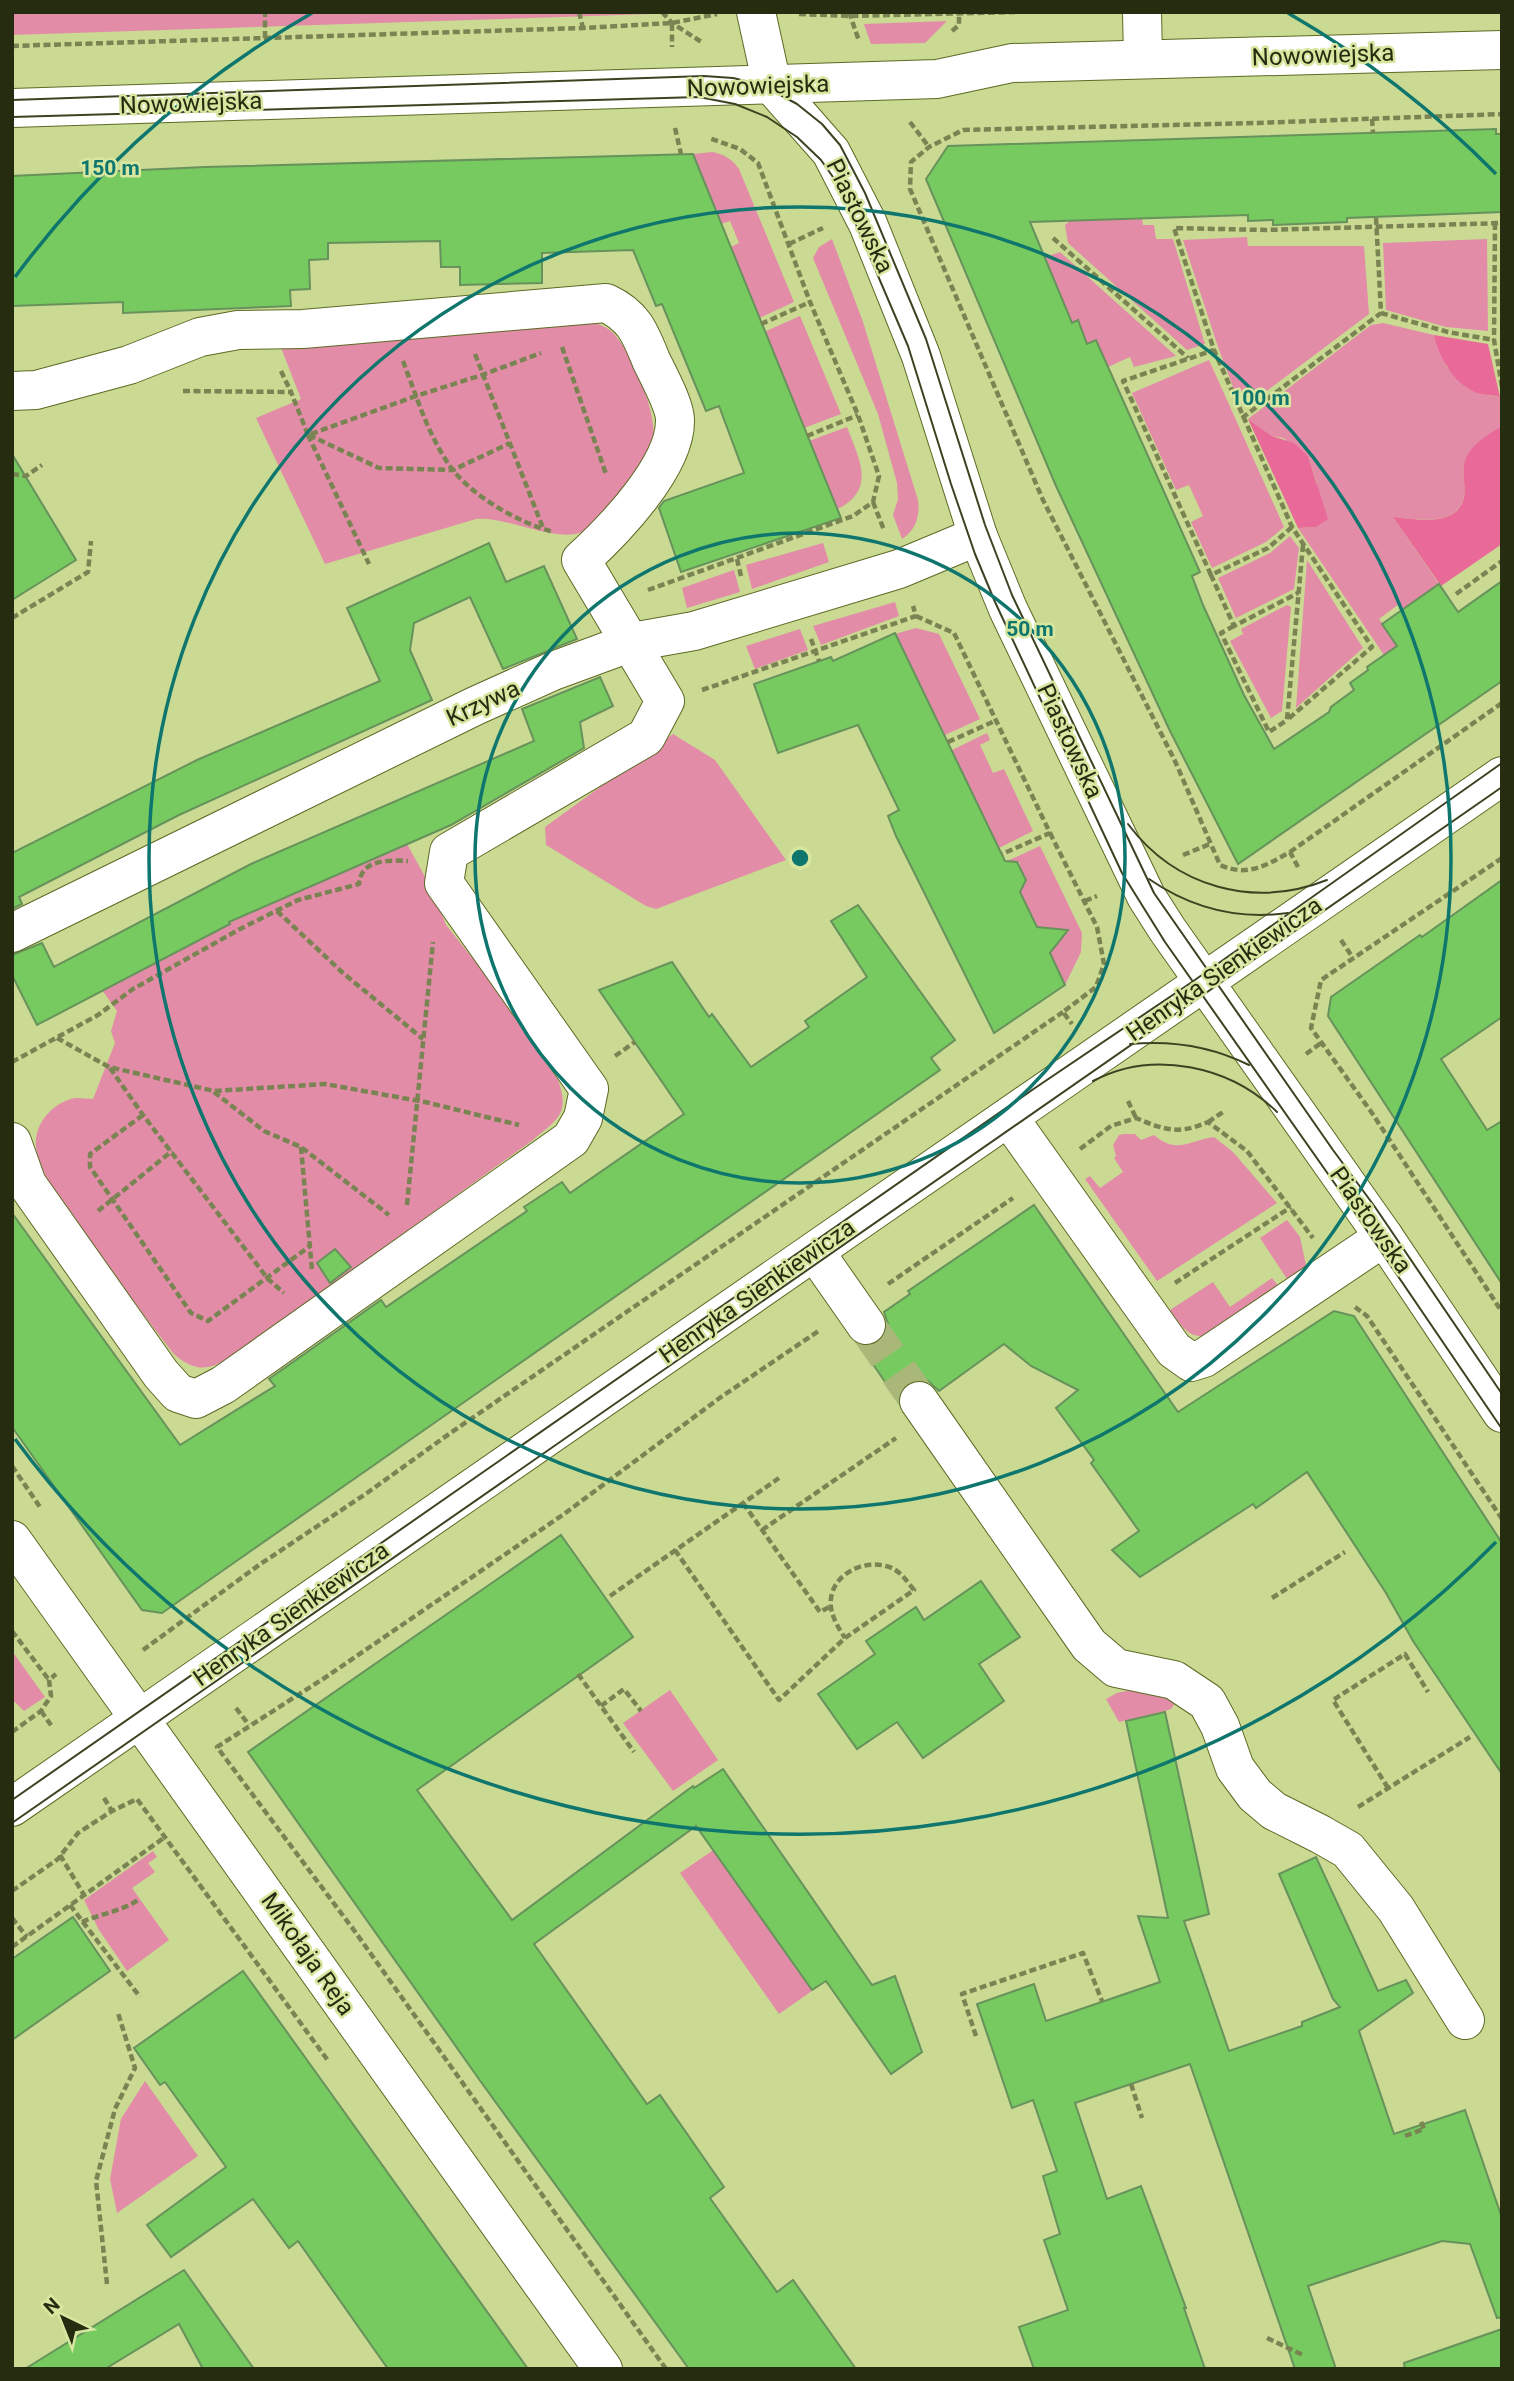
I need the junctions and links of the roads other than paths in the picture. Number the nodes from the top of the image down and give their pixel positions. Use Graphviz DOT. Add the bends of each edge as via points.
graph roads {
  1 [pos="1142,12"];
  2 [pos="772,13"];
  3 [pos="1502,50"];
  4 [pos="1143,58"];
  5 [pos="772,85"];
  6 [pos="12,108"];
  7 [pos="12,391"];
  8 [pos="978,536"];
  9 [pos="632,642"];
  10 [pos="1502,776"];
  11 [pos="12,933"];
  12 [pos="1205,983"];
  13 [pos="1009,1118"];
  14 [pos="12,1142"];
  15 [pos="1384,1237"];
  16 [pos="815,1252"];
  17 [pos="860,1317"];
  18 [pos="919,1401"];
  19 [pos="1502,1413"];
  20 [pos="12,1540"];
  21 [pos="141,1717"];
  22 [pos="12,1807"];
  23 [pos="1465,2020"];
  24 [pos="603,2369"];
  1 -- 4 [label="street"];
  2 -- 5 [label="street, Piastowska"];
  3 -- 4 [label="street, Nowowiejska"];
  4 -- 5 [label="street, Nowowiejska" via="1012,63 937,79"];
  5 -- 6 [label="street, Nowowiejska"];
  5 -- 8 [label="street, Piastowska" via="831,152 869,224 921,356"];
  7 -- 9 [label="street" via="36,390 129,365 200,337 237,330 606,303 631,318 676,417 666,459 608,535 581,559"];
  8 -- 9 [label="street, Krzywa" via="899,569 694,631"];
  8 -- 12 [label="street, Piastowska" via="1008,609 1136,876"];
  9 -- 11 [label="street, Krzywa" via="475,706"];
  9 -- 14 [label="street" via="665,701 646,737 449,852 444,883 589,1089 583,1118 571,1139 411,1237 315,1321 196,1399 178,1393 161,1374 27,1184"];
  10 -- 12 [label="street, Henryka Sienkiewicza"];
  12 -- 13 [label="street, Henryka Sienkiewicza"];
  12 -- 15 [label="street, Piastowska"];
  13 -- 15 [label="street" via="1174,1350 1191,1362 1204,1358"];
  13 -- 16 [label="street, Henryka Sienkiewicza"];
  15 -- 19 [label="street, Piastowska"];
  16 -- 17 [label="street"];
  16 -- 21 [label="street, Henryka Sienkiewicza"];
  18 -- 23 [label="street" via="1089,1645 1116,1668 1174,1679 1207,1702 1235,1768 1255,1795 1274,1811 1348,1850 1396,1909"];
  20 -- 21 [label="street, Mikołaja Reja"];
  21 -- 22 [label="street, Henryka Sienkiewicza"];
  21 -- 24 [label="street, Mikołaja Reja"];
}
